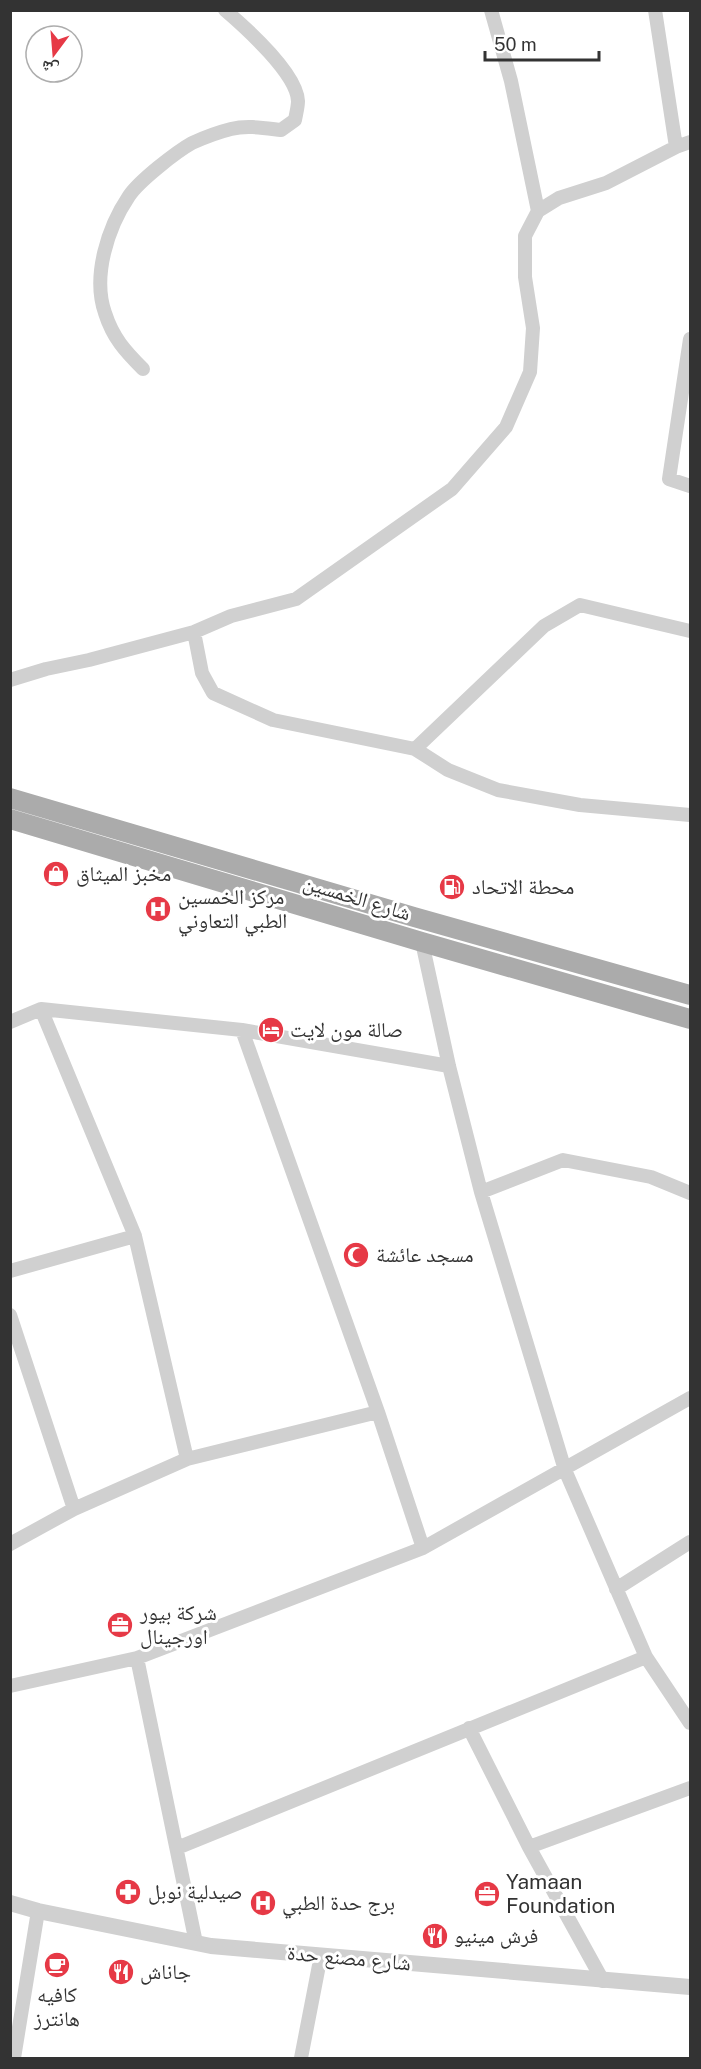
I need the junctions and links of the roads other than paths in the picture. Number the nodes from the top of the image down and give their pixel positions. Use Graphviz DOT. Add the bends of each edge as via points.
graph roads {
  1 [pos="225,10"];
  2 [pos="491,10"];
  3 [pos="655,10"];
  4 [pos="690,142"];
  5 [pos="676,147"];
  6 [pos="538,211"];
  7 [pos="690,339"];
  8 [pos="690,354"];
  9 [pos="142,369"];
  10 [pos="690,486"];
  11 [pos="194,632"];
  12 [pos="690,632"];
  13 [pos="10,681"];
  14 [pos="415,749"];
  15 [pos="10,798"];
  16 [pos="690,815"];
  17 [pos="10,819"];
  18 [pos="496,940"];
  19 [pos="422,942"];
  20 [pos="490,962"];
  21 [pos="690,994"];
  22 [pos="41,1009"];
  23 [pos="690,1019"];
  24 [pos="10,1022"];
  25 [pos="242,1030"];
  26 [pos="449,1066"];
  27 [pos="481,1192"];
  28 [pos="690,1193"];
  29 [pos="135,1236"];
  30 [pos="10,1271"];
  31 [pos="10,1315"];
  32 [pos="690,1398"];
  33 [pos="378,1412"];
  34 [pos="187,1459"];
  35 [pos="565,1470"];
  36 [pos="74,1509"];
  37 [pos="690,1542"];
  38 [pos="10,1545"];
  39 [pos="423,1548"];
  40 [pos="616,1589"];
  41 [pos="646,1657"];
  42 [pos="137,1658"];
  43 [pos="10,1686"];
  44 [pos="690,1723"];
  45 [pos="469,1728"];
  46 [pos="690,1788"];
  47 [pos="530,1847"];
  48 [pos="177,1848"];
  49 [pos="10,1903"];
  50 [pos="39,1911"];
  51 [pos="196,1942"];
  52 [pos="321,1955"];
  53 [pos="603,1981"];
  54 [pos="690,1987"];
  55 [pos="14,2058"];
  56 [pos="302,2058"];
  1 -- 9 [label="street" via="274,56 298,100 295,120 281,130 232,129 192,143 129,195 109,235 99,275 104,312 120,345"];
  2 -- 6 [label="street" via="511,81"];
  3 -- 5 [label="street"];
  4 -- 5 [label="street"];
  5 -- 6 [label="street" via="606,183 559,198"];
  6 -- 11 [label="street" via="525,236 525,277 533,328 530,372 506,427 484,454 452,489 296,599 231,616"];
  7 -- 8 [label="street"];
  8 -- 10 [label="street" via="669,479"];
  11 -- 13 [label="street"];
  11 -- 14 [label="street" via="202,673 213,693 273,720"];
  12 -- 14 [label="street" via="580,605 544,626"];
  14 -- 16 [label="street" via="448,770 498,790 580,805"];
  15 -- 18 [label="main road, شارع الخمسين"];
  17 -- 19 [label="main road, شارع الخمسين"];
  18 -- 20 [label="main road"];
  18 -- 21 [label="main road, شارع الخمسين"];
  19 -- 20 [label="main road, شارع الخمسين"];
  19 -- 26 [label="street"];
  20 -- 23 [label="main road, شارع الخمسين"];
  22 -- 24 [label="street"];
  22 -- 25 [label="street"];
  22 -- 29 [label="street"];
  25 -- 26 [label="street"];
  25 -- 33 [label="street"];
  26 -- 27 [label="street"];
  27 -- 28 [label="street" via="563,1160 651,1177"];
  27 -- 35 [label="street"];
  29 -- 30 [label="street"];
  29 -- 34 [label="street"];
  31 -- 36 [label="street"];
  32 -- 35 [label="street"];
  33 -- 34 [label="street"];
  33 -- 39 [label="street"];
  34 -- 36 [label="street"];
  35 -- 39 [label="street"];
  35 -- 40 [label="street"];
  36 -- 38 [label="street"];
  37 -- 40 [label="street"];
  39 -- 42 [label="street"];
  40 -- 41 [label="street"];
  41 -- 44 [label="street"];
  41 -- 45 [label="street"];
  42 -- 43 [label="street"];
  42 -- 48 [label="street"];
  45 -- 47 [label="street"];
  45 -- 48 [label="street"];
  46 -- 47 [label="street"];
  47 -- 53 [label="street"];
  48 -- 51 [label="street"];
  49 -- 50 [label="street, شارع مصنع حدة"];
  50 -- 51 [label="street, شارع مصنع حدة"];
  50 -- 55 [label="street"];
  51 -- 52 [label="street, شارع مصنع حدة"];
  52 -- 53 [label="street, شارع مصنع حدة"];
  52 -- 56 [label="street"];
  53 -- 54 [label="street, شارع مصنع حدة"];
}
